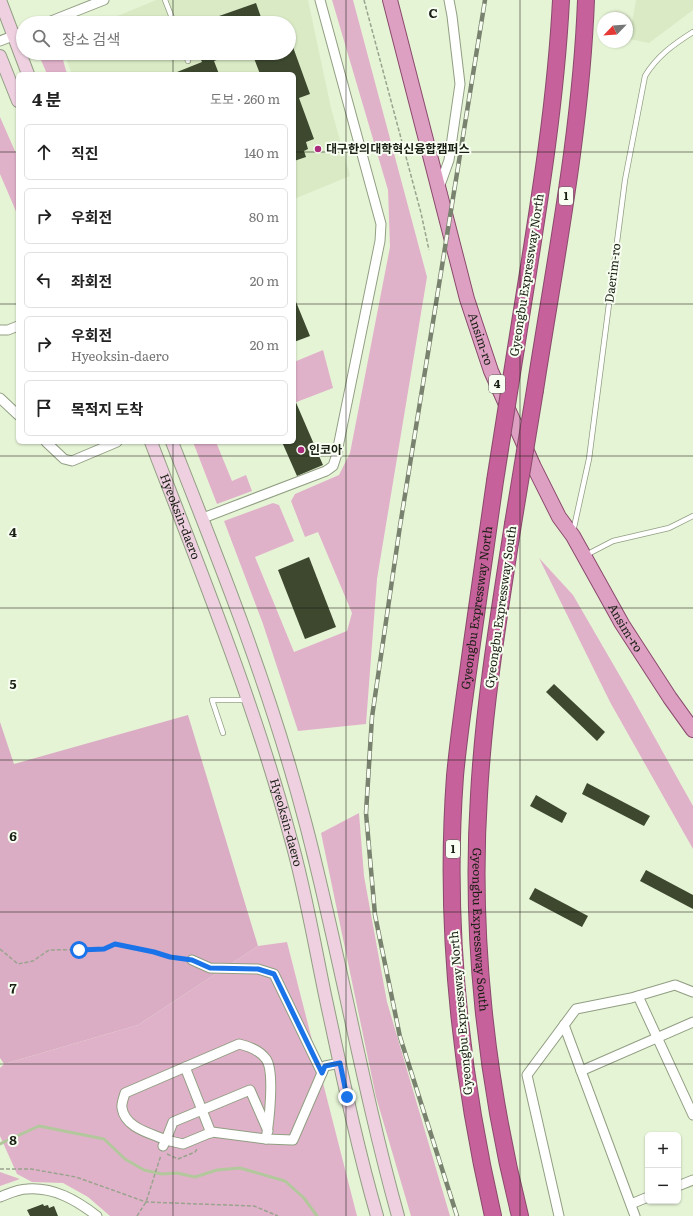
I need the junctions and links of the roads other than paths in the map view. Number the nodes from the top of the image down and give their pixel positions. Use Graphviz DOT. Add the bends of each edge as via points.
graph roads {
  1 [pos="0,0"];
  2 [pos="104,0"];
  3 [pos="165,0"];
  4 [pos="320,0"];
  5 [pos="390,0"];
  6 [pos="449,0"];
  7 [pos="561,0"];
  8 [pos="586,0"];
  9 [pos="64,16"];
  10 [pos="171,16"];
  11 [pos="16,30"];
  12 [pos="693,32"];
  13 [pos="16,35"];
  14 [pos="0,41"];
  15 [pos="0,56"];
  16 [pos="24,60"];
  17 [pos="28,72"];
  18 [pos="16,96"];
  19 [pos="439,188"];
  20 [pos="16,327"];
  21 [pos="0,330"];
  22 [pos="1,399"];
  23 [pos="16,413"];
  24 [pos="48,444"];
  25 [pos="112,444"];
  26 [pos="152,444"];
  27 [pos="173,444"];
  28 [pos="693,516"];
  29 [pos="203,518"];
  30 [pos="573,536"];
  31 [pos="584,556"];
  32 [pos="248,700"];
  33 [pos="693,730"];
  34 [pos="223,733"];
  35 [pos="192,960"];
  36 [pos="693,992"];
  37 [pos="638,996"];
  38 [pos="693,1022"];
  39 [pos="564,1025"];
  40 [pos="658,1038"];
  41 [pos="340,1063"];
  42 [pos="185,1067"];
  43 [pos="581,1071"];
  44 [pos="322,1073"];
  45 [pos="202,1110"];
  46 [pos="693,1115"];
  47 [pos="211,1133"];
  48 [pos="267,1135"];
  49 [pos="165,1143"];
  50 [pos="693,1180"];
  51 [pos="681,1185"];
  52 [pos="0,1197"];
  53 [pos="645,1199"];
  54 [pos="631,1204"];
  55 [pos="97,1216"];
  56 [pos="377,1216"];
  57 [pos="398,1216"];
  58 [pos="493,1216"];
  59 [pos="520,1216"];
  60 [pos="559,1216"];
  61 [pos="635,1216"];
  1 -- 11 [label="main road"];
  2 -- 9 [label="street"];
  3 -- 10 [label="lane"];
  4 -- 29 [label="street" via="381,224 380,241 336,457 333,466 326,472"];
  5 -- 19 [label="main road, Ansim-ro / 4"];
  6 -- 19 [label="street" via="460,84 449,160"];
  7 -- 58 [label="highway, Gyeongbu Expressway North / 1, bridge" via="547,149 495,481 460,725 455,777 454,971 464,1068"];
  8 -- 59 [label="highway, Gyeongbu Expressway South / 1, bridge" via="581,76 571,158 490,676 478,796 477,891 490,1067 502,1138"];
  12 -- 30 [label="lane, Daerim-ro" via="666,50 651,65 645,76 625,180 589,459"];
  13 -- 14 [label="street"];
  15 -- 18 [label="main road"];
  16 -- 17 [label="main road"];
  19 -- 30 [label="main road, Ansim-ro / 4" via="467,299 491,371 534,467 559,517"];
  20 -- 21 [label="street"];
  22 -- 23 [label="street"];
  24 -- 25 [label="street" via="64,459 72,461"];
  26 -- 32 [label="main road, Hyeoksin-daero"];
  27 -- 29 [label="main road"];
  28 -- 31 [label="lane" via="669,528 613,542"];
  29 -- 57 [label="main road" via="278,729 306,824 375,1128"];
  30 -- 31 [label="main road, Ansim-ro / 4"];
  31 -- 33 [label="main road, Ansim-ro / 4" via="622,624"];
  32 -- 34 [label="lane" via="212,700"];
  32 -- 41 [label="main road, Hyeoksin-daero" via="290,837"];
  35 -- 44 [label="street" via="210,968 258,969 274,974"];
  36 -- 37 [label="street" via="675,984"];
  37 -- 39 [label="street" via="576,1009"];
  37 -- 40 [label="street"];
  38 -- 40 [label="street"];
  39 -- 43 [label="street"];
  39 -- 60 [label="street" via="527,1074"];
  40 -- 43 [label="street"];
  40 -- 46 [label="street"];
  41 -- 44 [label="street" via="325,1066"];
  41 -- 56 [label="main road, Hyeoksin-daero" via="362,1164"];
  42 -- 45 [label="street"];
  42 -- 48 [label="street" via="239,1044 249,1046 266,1059 271,1075"];
  42 -- 49 [label="street" via="125,1093 122,1108 126,1119"];
  43 -- 54 [label="street"];
  44 -- 48 [label="street" via="293,1140"];
  45 -- 47 [label="street"];
  45 -- 48 [label="street" via="250,1090"];
  45 -- 49 [label="street" via="173,1122"];
  47 -- 48 [label="street"];
  47 -- 49 [label="street" via="183,1144"];
  50 -- 51 [label="street"];
  52 -- 55 [label="street" via="25,1189 43,1189 64,1195"];
  53 -- 54 [label="street"];
  54 -- 61 [label="street"];
}
